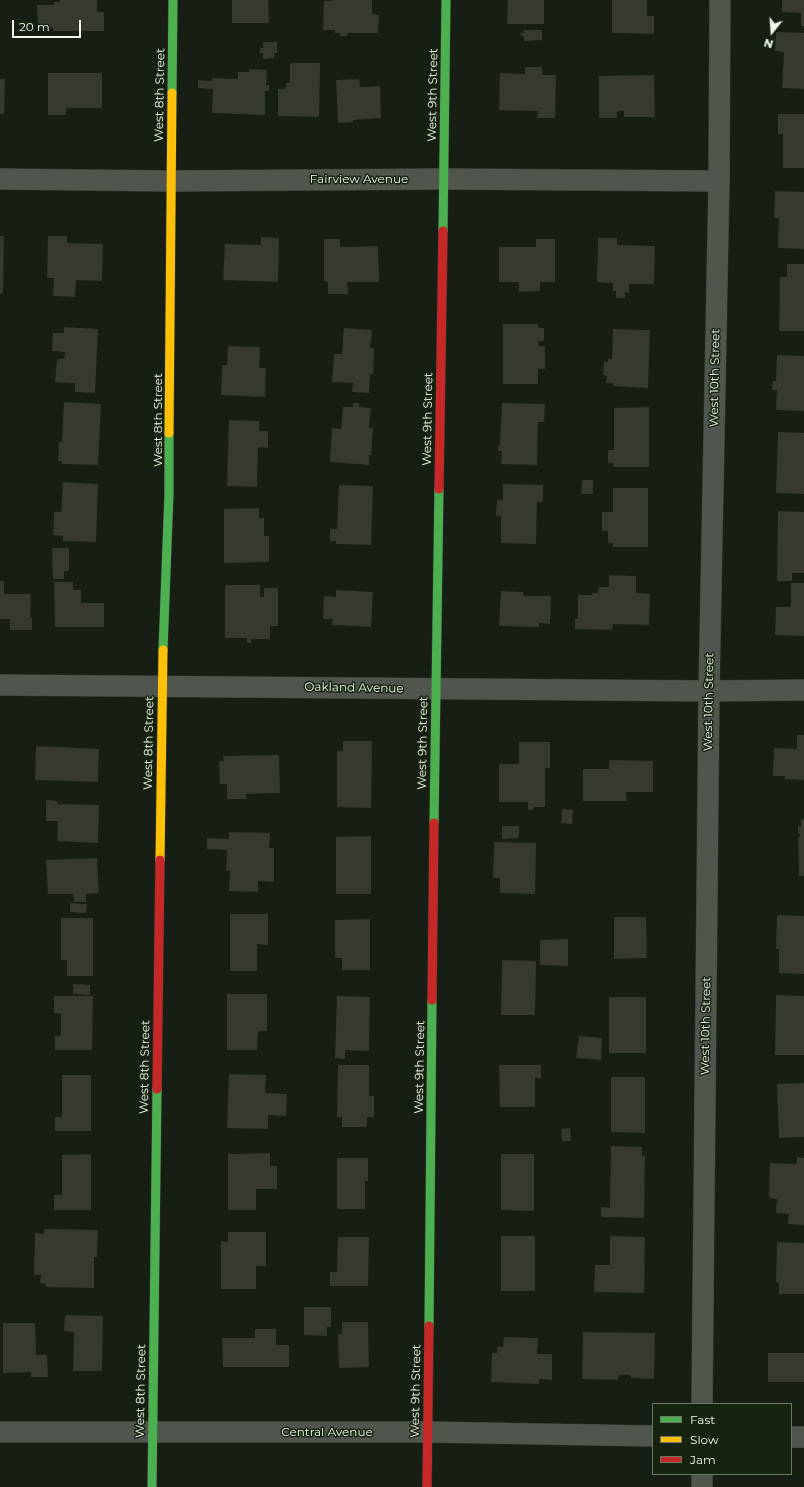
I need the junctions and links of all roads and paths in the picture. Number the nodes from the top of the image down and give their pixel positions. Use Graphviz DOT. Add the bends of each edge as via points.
graph roads {
  1 [pos="173,0"];
  2 [pos="446,0"];
  3 [pos="720,0"];
  4 [pos="443,178"];
  5 [pos="0,179"];
  6 [pos="171,181"];
  7 [pos="719,181"];
  8 [pos="0,685"];
  9 [pos="162,686"];
  10 [pos="436,690"];
  11 [pos="804,690"];
  12 [pos="709,691"];
  13 [pos="702,1403"];
  14 [pos="0,1432"];
  15 [pos="427,1432"];
  16 [pos="153,1433"];
  17 [pos="652,1436"];
  18 [pos="792,1437"];
  19 [pos="804,1437"];
  20 [pos="702,1475"];
  21 [pos="152,1487"];
  22 [pos="427,1487"];
  23 [pos="702,1487"];
  1 -- 6 [label="street, West 8th Street"];
  2 -- 4 [label="street, West 9th Street"];
  3 -- 7 [label="street, West 10th Street"];
  4 -- 6 [label="street, Fairview Avenue"];
  4 -- 7 [label="street, Fairview Avenue"];
  4 -- 10 [label="street, West 9th Street"];
  5 -- 6 [label="street, Fairview Avenue"];
  6 -- 9 [label="street, West 8th Street" via="169,493"];
  7 -- 12 [label="street, West 10th Street"];
  8 -- 9 [label="street, Oakland Avenue"];
  9 -- 10 [label="street, Oakland Avenue"];
  9 -- 16 [label="street, West 8th Street"];
  10 -- 12 [label="street, Oakland Avenue"];
  10 -- 15 [label="street, West 9th Street"];
  11 -- 12 [label="street, Oakland Avenue"];
  12 -- 13 [label="street, West 10th Street"];
  14 -- 16 [label="street, Central Avenue"];
  15 -- 16 [label="street, Central Avenue"];
  15 -- 17 [label="street, Central Avenue"];
  15 -- 22 [label="street, West 9th Street"];
  16 -- 21 [label="street, West 8th Street"];
  18 -- 19 [label="street"];
  20 -- 23 [label="street"];
}
